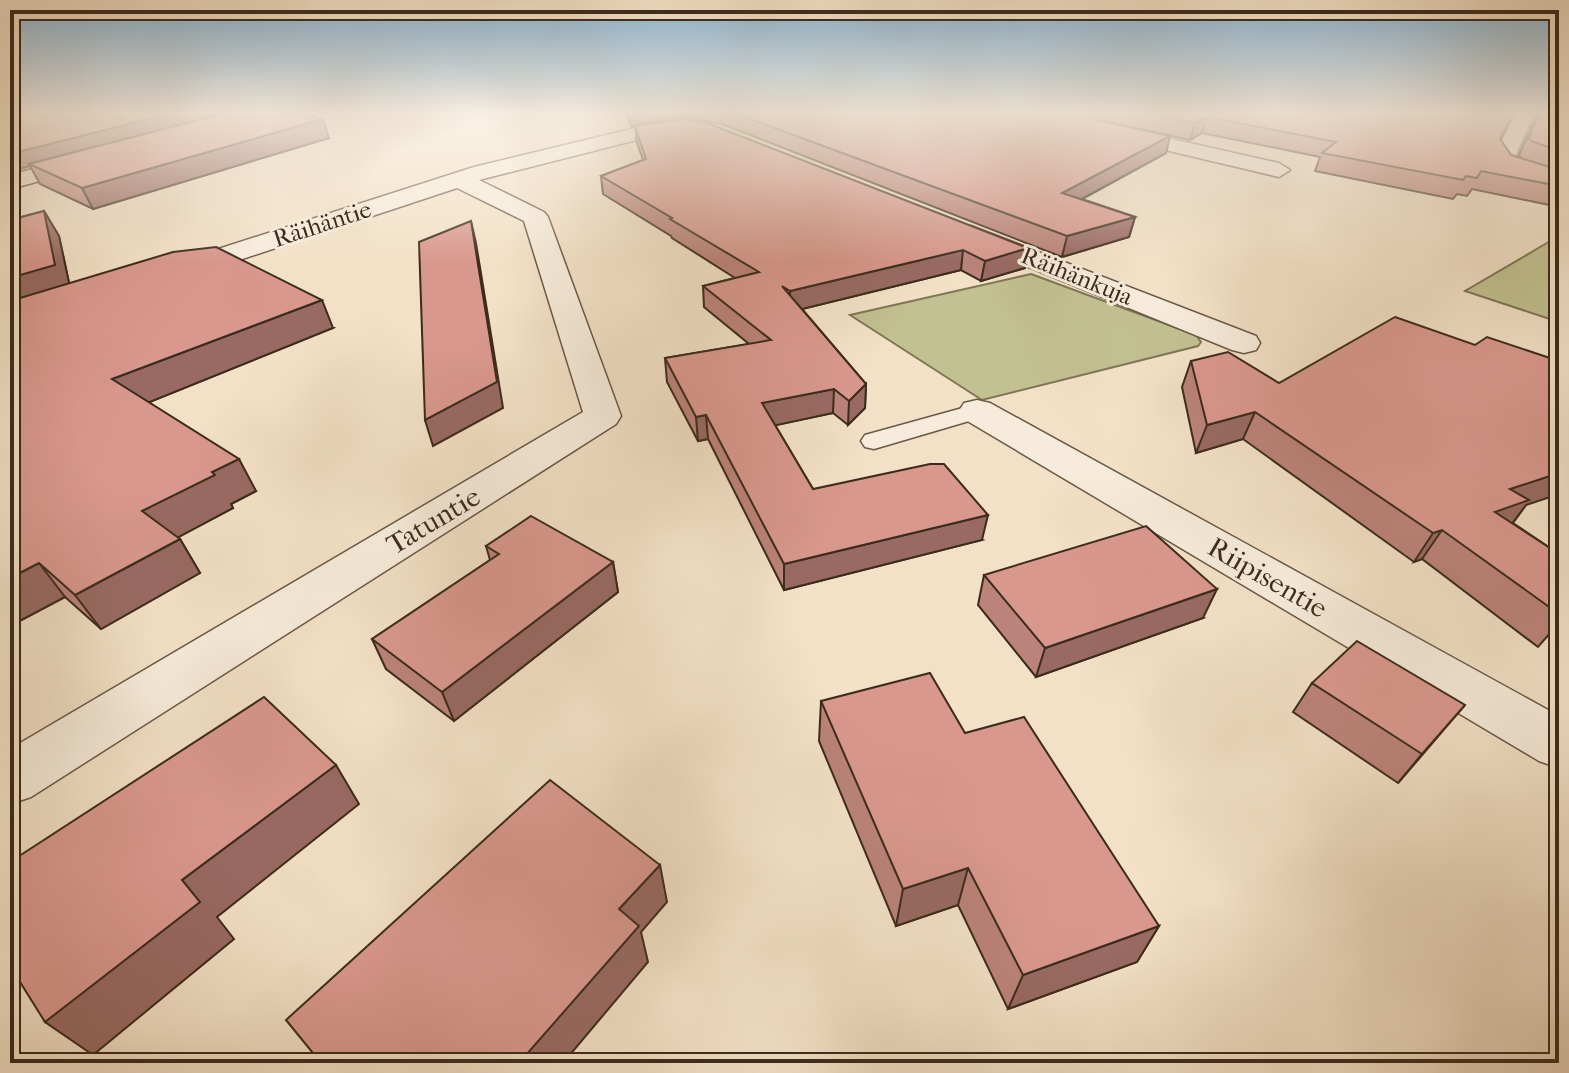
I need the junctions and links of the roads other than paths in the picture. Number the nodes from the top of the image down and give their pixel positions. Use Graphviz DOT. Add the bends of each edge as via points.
graph roads {
  1 [pos="51,162"];
  2 [pos="74,162"];
  3 [pos="525,162"];
  4 [pos="1245,162"];
  5 [pos="1509,162"];
  6 [pos="10,170"];
  7 [pos="1279,170"];
  8 [pos="458,179"];
  9 [pos="10,182"];
  10 [pos="1559,183"];
  11 [pos="953,227"];
  12 [pos="155,279"];
  13 [pos="1244,343"];
  14 [pos="977,411"];
  15 [pos="874,441"];
  16 [pos="1559,744"];
  17 [pos="10,779"];
  1 -- 6 [label="main road"];
  2 -- 9 [label="main road"];
  3 -- 8 [label="street, Räihäntie"];
  4 -- 7 [label="street"];
  5 -- 10 [label="street"];
  8 -- 12 [label="street, Räihäntie"];
  8 -- 17 [label="street, Tatuntie" via="535,217 603,416"];
  11 -- 13 [label="street, Räihänkuja"];
  14 -- 15 [label="lane"];
  14 -- 16 [label="street, Riipisentie"];
}
